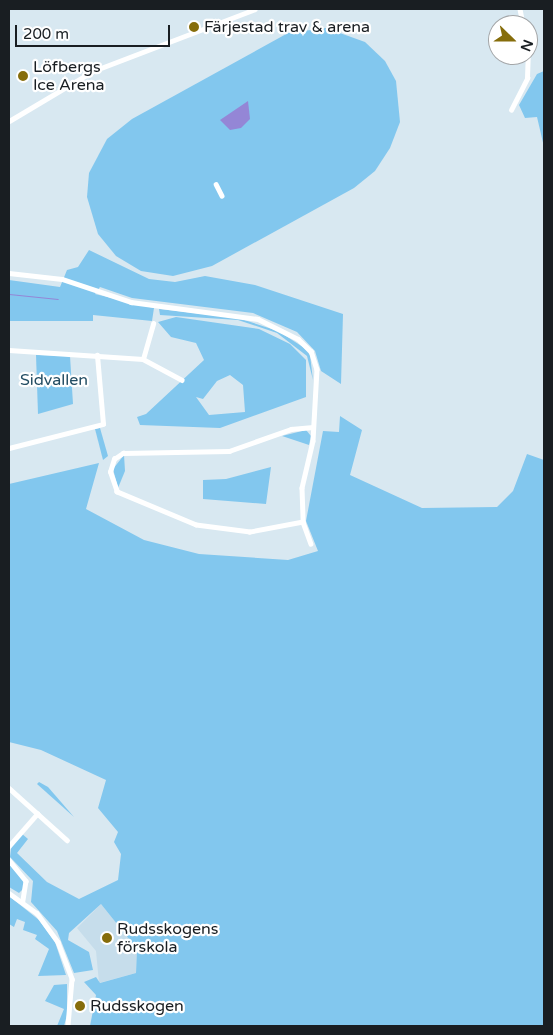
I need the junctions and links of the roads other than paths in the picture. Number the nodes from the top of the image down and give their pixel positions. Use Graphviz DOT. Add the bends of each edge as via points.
graph roads {
  1 [pos="255,9"];
  2 [pos="528,65"];
  3 [pos="511,110"];
  4 [pos="9,121"];
  5 [pos="216,184"];
  6 [pos="222,196"];
  7 [pos="9,273"];
  8 [pos="153,323"];
  9 [pos="9,350"];
  10 [pos="97,355"];
  11 [pos="143,359"];
  12 [pos="182,380"];
  13 [pos="313,428"];
  14 [pos="9,448"];
  15 [pos="303,522"];
  16 [pos="311,544"];
  17 [pos="9,788"];
  18 [pos="37,814"];
  19 [pos="67,840"];
  20 [pos="9,846"];
  21 [pos="9,860"];
  22 [pos="9,893"];
  23 [pos="22,901"];
  24 [pos="68,1026"];
  1 -- 4 [label="street" via="93,71"];
  2 -- 3 [label="street" via="528,78"];
  5 -- 6 [label="street"];
  7 -- 13 [label="street" via="62,279 131,302 258,319 280,328 311,351 316,369"];
  8 -- 11 [label="street"];
  9 -- 10 [label="street"];
  10 -- 11 [label="street"];
  10 -- 14 [label="street" via="103,424"];
  11 -- 12 [label="street"];
  13 -- 15 [label="street" via="302,483"];
  13 -- 15 [label="street" via="291,429 229,451 122,453 114,459 110,472 117,492 196,525 250,532"];
  15 -- 16 [label="street"];
  17 -- 18 [label="street"];
  18 -- 19 [label="street"];
  18 -- 20 [label="street"];
  21 -- 23 [label="street" via="26,881"];
  22 -- 23 [label="street"];
  23 -- 24 [label="street" via="53,934 72,979"];
}
